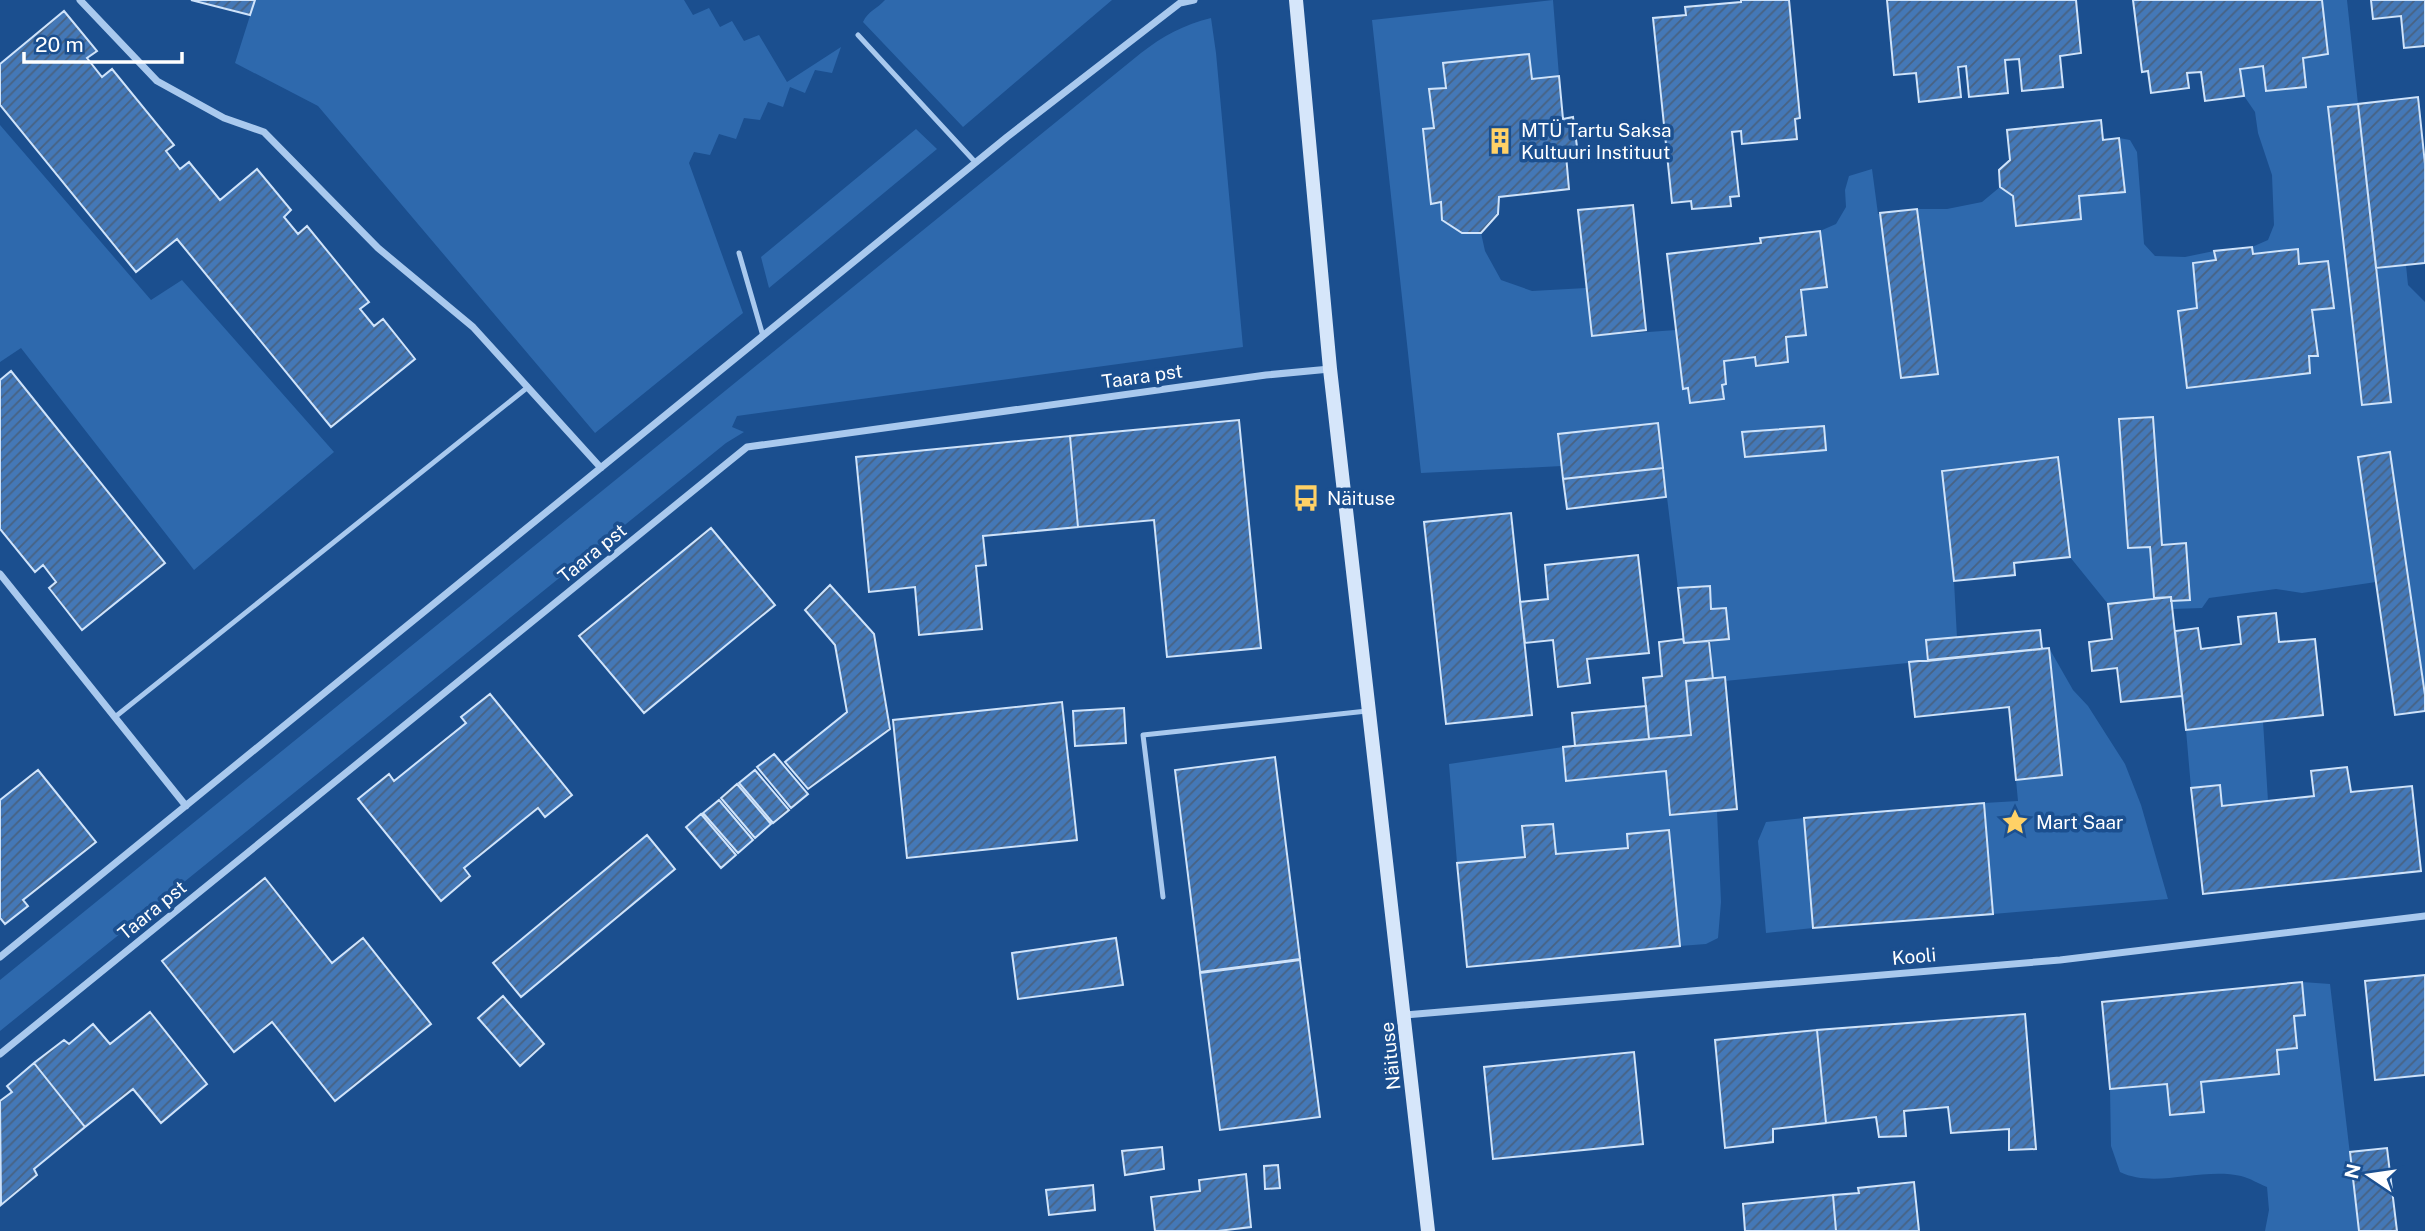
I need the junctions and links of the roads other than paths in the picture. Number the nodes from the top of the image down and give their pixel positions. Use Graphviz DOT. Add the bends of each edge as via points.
graph roads {
  1 [pos="80,0"];
  2 [pos="1194,0"];
  3 [pos="1296,0"];
  4 [pos="858,35"];
  5 [pos="976,163"];
  6 [pos="739,253"];
  7 [pos="763,336"];
  8 [pos="1331,369"];
  9 [pos="528,387"];
  10 [pos="601,468"];
  11 [pos="0,574"];
  12 [pos="1370,710"];
  13 [pos="115,718"];
  14 [pos="186,806"];
  15 [pos="1163,897"];
  16 [pos="2425,916"];
  17 [pos="0,957"];
  18 [pos="1405,1015"];
  19 [pos="0,1054"];
  20 [pos="1428,1231"];
  1 -- 9 [label="street" via="157,81 224,118 264,132 378,248 473,327"];
  2 -- 5 [label="street" via="1180,3"];
  3 -- 8 [label="street, Näituse"];
  4 -- 5 [label="lane"];
  5 -- 7 [label="street"];
  6 -- 7 [label="lane"];
  7 -- 10 [label="street"];
  8 -- 12 [label="street, Näituse"];
  8 -- 19 [label="street, Taara pst" via="747,447"];
  9 -- 10 [label="street"];
  9 -- 13 [label="lane"];
  10 -- 14 [label="street"];
  11 -- 13 [label="street"];
  12 -- 15 [label="lane" via="1143,735"];
  12 -- 18 [label="street, Näituse"];
  13 -- 14 [label="street"];
  14 -- 17 [label="street"];
  16 -- 18 [label="street, Kooli" via="2060,960"];
  18 -- 20 [label="street, Näituse"];
}
